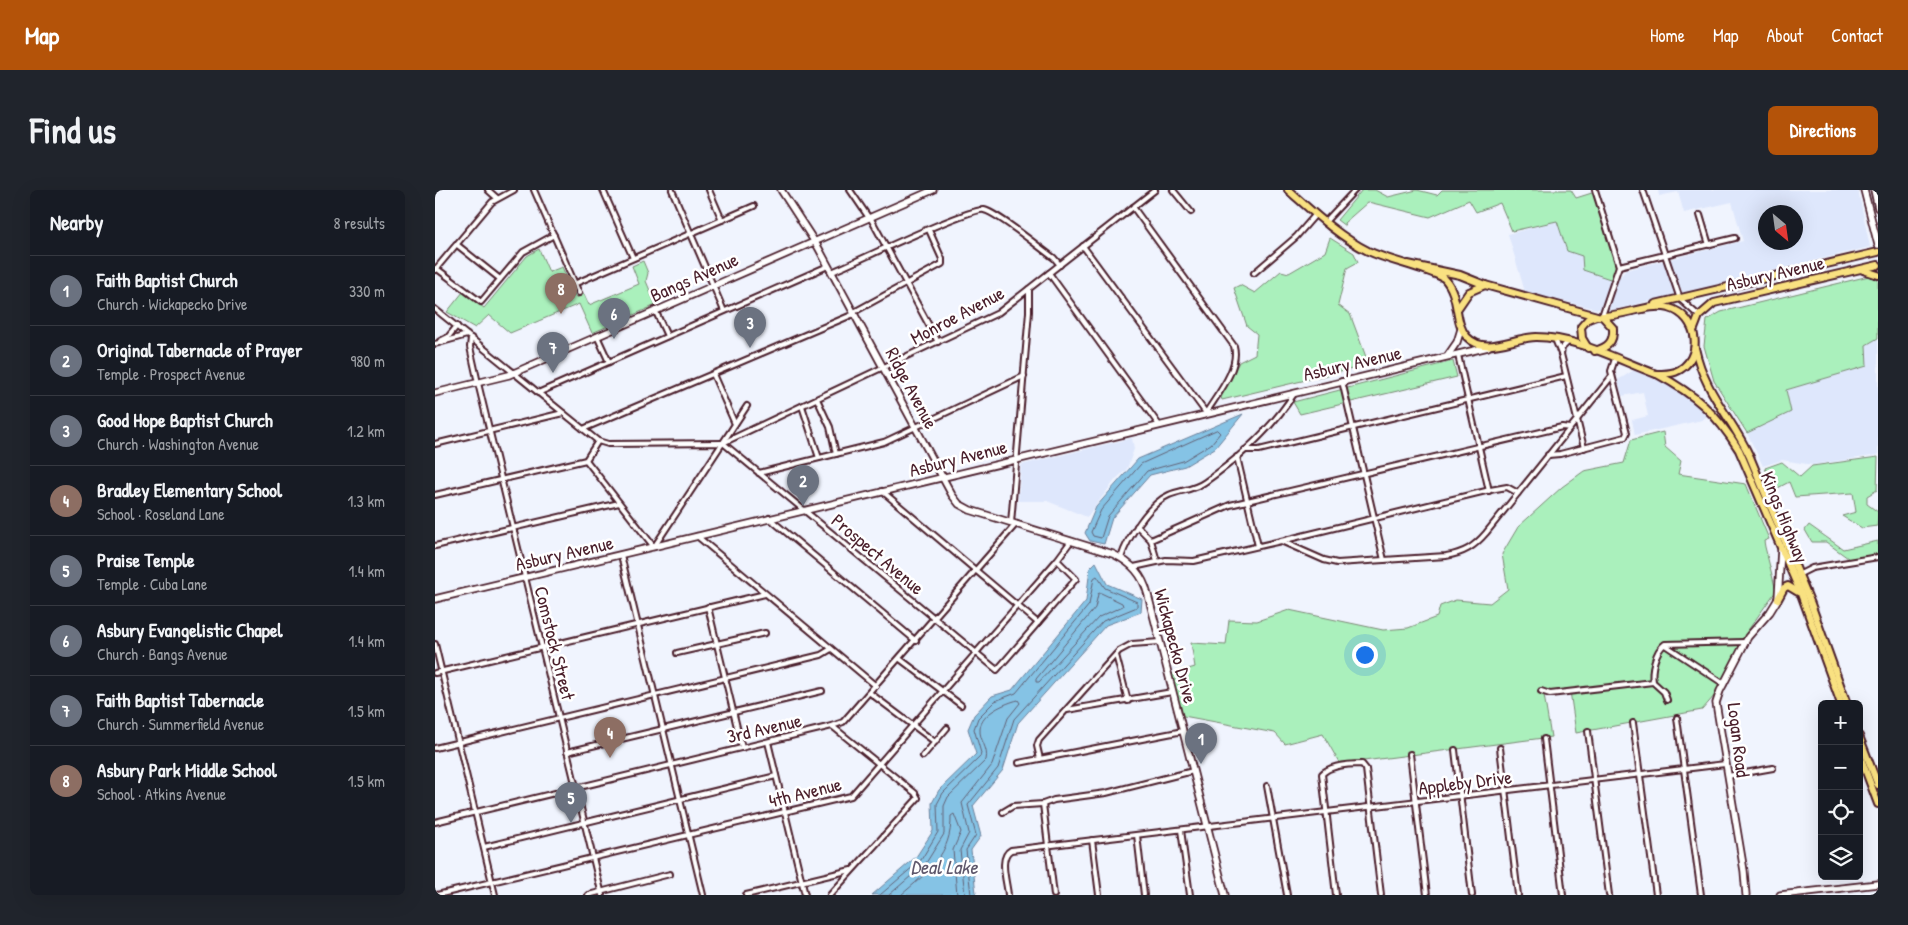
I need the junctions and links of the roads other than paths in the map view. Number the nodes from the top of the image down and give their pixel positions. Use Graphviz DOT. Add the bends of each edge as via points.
graph roads {
  1 [pos="488,190"];
  2 [pos="514,190"];
  3 [pos="534,190"];
  4 [pos="603,190"];
  5 [pos="672,190"];
  6 [pos="709,190"];
  7 [pos="781,190"];
  8 [pos="850,190"];
  9 [pos="933,190"];
  10 [pos="1173,190"];
  11 [pos="1355,190"];
  12 [pos="1595,190"];
  13 [pos="1643,190"];
  14 [pos="1865,190"];
  15 [pos="1874,190"];
  16 [pos="1153,191"];
  17 [pos="1290,191"];
  18 [pos="924,192"];
  19 [pos="497,198"];
  20 [pos="754,206"];
  21 [pos="1133,207"];
  22 [pos="1878,208"];
  23 [pos="1191,212"];
  24 [pos="1316,214"];
  25 [pos="1700,215"];
  26 [pos="869,218"];
  27 [pos="722,220"];
  28 [pos="1325,222"];
  29 [pos="929,230"];
  30 [pos="691,234"];
  31 [pos="554,235"];
  32 [pos="1735,238"];
  33 [pos="815,241"];
  34 [pos="456,244"];
  35 [pos="1709,244"];
  36 [pos="1878,245"];
  37 [pos="1083,246"];
  38 [pos="887,248"];
  39 [pos="1878,252"];
  40 [pos="1665,255"];
  41 [pos="633,258"];
  42 [pos="1408,264"];
  43 [pos="1060,265"];
  44 [pos="1878,265"];
  45 [pos="828,266"];
  46 [pos="1619,266"];
  47 [pos="436,269"];
  48 [pos="1859,269"];
  49 [pos="832,272"];
  50 [pos="1254,272"];
  51 [pos="1049,274"];
  52 [pos="1878,276"];
  53 [pos="500,280"];
  54 [pos="575,284"];
  55 [pos="906,284"];
  56 [pos="713,285"];
  57 [pos="1485,285"];
  58 [pos="1029,289"];
  59 [pos="579,294"];
  60 [pos="1680,298"];
  61 [pos="1458,308"];
  62 [pos="435,309"];
  63 [pos="655,310"];
  64 [pos="724,311"];
  65 [pos="854,313"];
  66 [pos="1601,315"];
  67 [pos="1699,316"];
  68 [pos="457,326"];
  69 [pos="1461,329"];
  70 [pos="1694,330"];
  71 [pos="469,336"];
  72 [pos="597,336"];
  73 [pos="667,336"];
  74 [pos="1555,339"];
  75 [pos="938,342"];
  76 [pos="1569,342"];
  77 [pos="435,344"];
  78 [pos="1488,347"];
  79 [pos="1588,348"];
  80 [pos="1695,348"];
  81 [pos="1595,351"];
  82 [pos="1561,354"];
  83 [pos="1448,355"];
  84 [pos="1458,355"];
  85 [pos="1615,359"];
  86 [pos="609,362"];
  87 [pos="884,367"];
  88 [pos="513,373"];
  89 [pos="713,374"];
  90 [pos="1656,374"];
  91 [pos="1024,376"];
  92 [pos="1566,376"];
  93 [pos="1612,376"];
  94 [pos="1341,381"];
  95 [pos="478,383"];
  96 [pos="1296,392"];
  97 [pos="435,393"];
  98 [pos="538,393"];
  99 [pos="817,399"];
  100 [pos="1468,399"];
  101 [pos="747,406"];
  102 [pos="802,406"];
  103 [pos="563,413"];
  104 [pos="1206,413"];
  105 [pos="1577,420"];
  106 [pos="735,424"];
  107 [pos="1159,425"];
  108 [pos="916,427"];
  109 [pos="1353,427"];
  110 [pos="1570,428"];
  111 [pos="583,429"];
  112 [pos="489,431"];
  113 [pos="598,441"];
  114 [pos="723,443"];
  115 [pos="435,444"];
  116 [pos="1479,445"];
  117 [pos="1584,448"];
  118 [pos="1245,450"];
  119 [pos="836,454"];
  120 [pos="1548,455"];
  121 [pos="1237,457"];
  122 [pos="819,458"];
  123 [pos="1016,459"];
  124 [pos="586,460"];
  125 [pos="1363,472"];
  126 [pos="759,473"];
  127 [pos="943,477"];
  128 [pos="501,479"];
  129 [pos="1489,490"];
  130 [pos="882,491"];
  131 [pos="1518,493"];
  132 [pos="435,495"];
  133 [pos="1248,500"];
  134 [pos="619,503"];
  135 [pos="804,510"];
  136 [pos="769,518"];
  137 [pos="1374,518"];
  138 [pos="1014,523"];
  139 [pos="1137,526"];
  140 [pos="513,528"];
  141 [pos="697,536"];
  142 [pos="1071,540"];
  143 [pos="1151,540"];
  144 [pos="1281,541"];
  145 [pos="1780,544"];
  146 [pos="435,546"];
  147 [pos="1259,546"];
  148 [pos="654,547"];
  149 [pos="1093,547"];
  150 [pos="621,555"];
  151 [pos="1878,557"];
  152 [pos="1121,558"];
  153 [pos="1057,560"];
  154 [pos="1384,560"];
  155 [pos="1157,561"];
  156 [pos="1134,567"];
  157 [pos="976,571"];
  158 [pos="1796,576"];
  159 [pos="525,578"];
  160 [pos="765,594"];
  161 [pos="1801,594"];
  162 [pos="1778,599"];
  163 [pos="435,600"];
  164 [pos="1017,606"];
  165 [pos="708,607"];
  166 [pos="935,619"];
  167 [pos="1038,623"];
  168 [pos="638,624"];
  169 [pos="765,633"];
  170 [pos="915,641"];
  171 [pos="1160,642"];
  172 [pos="1745,642"];
  173 [pos="435,644"];
  174 [pos="717,644"];
  175 [pos="1665,644"];
  176 [pos="541,648"];
  177 [pos="831,649"];
  178 [pos="677,653"];
  179 [pos="976,653"];
  180 [pos="1116,655"];
  181 [pos="900,659"];
  182 [pos="441,672"];
  183 [pos="435,673"];
  184 [pos="725,678"];
  185 [pos="1653,682"];
  186 [pos="1724,684"];
  187 [pos="876,686"];
  188 [pos="822,691"];
  189 [pos="943,691"];
  190 [pos="1541,691"];
  191 [pos="1173,692"];
  192 [pos="870,693"];
  193 [pos="655,695"];
  194 [pos="1667,700"];
  195 [pos="1840,700"];
  196 [pos="1845,700"];
  197 [pos="1128,701"];
  198 [pos="961,706"];
  199 [pos="1067,710"];
  200 [pos="733,713"];
  201 [pos="559,718"];
  202 [pos="1677,718"];
  203 [pos="1633,723"];
  204 [pos="913,725"];
  205 [pos="832,726"];
  206 [pos="947,728"];
  207 [pos="663,729"];
  208 [pos="1588,730"];
  209 [pos="1183,732"];
  210 [pos="1544,739"];
  211 [pos="459,742"];
  212 [pos="768,742"];
  213 [pos="935,742"];
  214 [pos="1862,745"];
  215 [pos="435,748"];
  216 [pos="742,748"];
  217 [pos="1500,748"];
  218 [pos="1455,750"];
  219 [pos="567,752"];
  220 [pos="1410,754"];
  221 [pos="923,756"];
  222 [pos="1040,759"];
  223 [pos="1019,763"];
  224 [pos="1863,763"];
  225 [pos="1725,764"];
  226 [pos="672,765"];
  227 [pos="880,765"];
  228 [pos="1773,768"];
  229 [pos="1684,769"];
  230 [pos="1193,771"];
  231 [pos="1640,774"];
  232 [pos="776,776"];
  233 [pos="1728,776"];
  234 [pos="1595,780"];
  235 [pos="1549,785"];
  236 [pos="1267,786"];
  237 [pos="1878,786"];
  238 [pos="576,788"];
  239 [pos="1505,791"];
  240 [pos="1460,796"];
  241 [pos="680,799"];
  242 [pos="1415,801"];
  243 [pos="1043,804"];
  244 [pos="1878,804"];
  245 [pos="1371,807"];
  246 [pos="475,812"];
  247 [pos="785,812"];
  248 [pos="1003,812"];
  249 [pos="1326,812"];
  250 [pos="1273,818"];
  251 [pos="435,822"];
  252 [pos="585,822"];
  253 [pos="1207,826"];
  254 [pos="1181,830"];
  255 [pos="689,835"];
  256 [pos="1137,835"];
  257 [pos="1092,840"];
  258 [pos="1047,846"];
  259 [pos="484,847"];
  260 [pos="593,858"];
  261 [pos="853,870"];
  262 [pos="670,874"];
  263 [pos="492,882"];
  264 [pos="802,882"];
  265 [pos="1878,884"];
  266 [pos="1822,892"];
  267 [pos="601,893"];
  268 [pos="437,895"];
  269 [pos="495,895"];
  270 [pos="588,895"];
  271 [pos="703,895"];
  272 [pos="747,895"];
  273 [pos="805,895"];
  274 [pos="829,895"];
  275 [pos="1008,895"];
  276 [pos="1053,895"];
  277 [pos="1099,895"];
  278 [pos="1144,895"];
  279 [pos="1190,895"];
  280 [pos="1225,895"];
  281 [pos="1287,895"];
  282 [pos="1336,895"];
  283 [pos="1381,895"];
  284 [pos="1427,895"];
  285 [pos="1472,895"];
  286 [pos="1517,895"];
  287 [pos="1563,895"];
  288 [pos="1609,895"];
  289 [pos="1655,895"];
  290 [pos="1701,895"];
  291 [pos="1746,895"];
  292 [pos="1779,895"];
  1 -- 19 [label="street"];
  2 -- 19 [label="street"];
  3 -- 31 [label="street"];
  4 -- 41 [label="street"];
  5 -- 30 [label="street"];
  6 -- 27 [label="street"];
  7 -- 33 [label="street, Ridge Avenue"];
  8 -- 26 [label="street"];
  9 -- 18 [label="street, Bangs Avenue"];
  10 -- 23 [label="street"];
  11 -- 28 [label="street"];
  12 -- 46 [label="street"];
  13 -- 40 [label="street"];
  14 -- 36 [label="street"];
  15 -- 22 [label="street"];
  16 -- 21 [label="street, Monroe Avenue"];
  17 -- 24 [label="main road"];
  18 -- 26 [label="street, Bangs Avenue"];
  19 -- 34 [label="street"];
  20 -- 27 [label="street"];
  21 -- 37 [label="street, Monroe Avenue"];
  21 -- 104 [label="street" via="1234,346 1233,367"];
  24 -- 28 [label="main road"];
  24 -- 50 [label="street" via="1296,237"];
  25 -- 35 [label="street"];
  26 -- 33 [label="street, Bangs Avenue"];
  26 -- 38 [label="street"];
  27 -- 30 [label="street"];
  28 -- 42 [label="main road" via="1364,249"];
  29 -- 38 [label="street"];
  29 -- 43 [label="street" via="975,210 984,210 1001,219"];
  29 -- 55 [label="street" via="942,259 939,265"];
  30 -- 41 [label="street"];
  30 -- 56 [label="street"];
  31 -- 53 [label="street" via="529,247"];
  31 -- 54 [label="street"];
  32 -- 35 [label="street"];
  33 -- 45 [label="street, Ridge Avenue"];
  33 -- 56 [label="street, Bangs Avenue"];
  34 -- 47 [label="street"];
  34 -- 53 [label="street"];
  35 -- 40 [label="street"];
  37 -- 43 [label="street, Monroe Avenue"];
  37 -- 104 [label="street"];
  38 -- 49 [label="street"];
  38 -- 55 [label="street"];
  39 -- 60 [label="main road, Asbury Avenue"];
  40 -- 46 [label="street"];
  40 -- 60 [label="street"];
  41 -- 54 [label="street"];
  42 -- 57 [label="main road" via="1450,272"];
  42 -- 61 [label="main road" via="1444,278 1451,285"];
  43 -- 51 [label="street, Monroe Avenue"];
  44 -- 48 [label="main road, Asbury Avenue"];
  45 -- 49 [label="street, Ridge Avenue"];
  45 -- 64 [label="street"];
  46 -- 66 [label="street"];
  47 -- 53 [label="street" via="479,303"];
  48 -- 52 [label="main road" via="1872,271"];
  48 -- 67 [label="main road, Asbury Avenue" via="1714,303"];
  49 -- 65 [label="street, Ridge Avenue"];
  51 -- 58 [label="street, Monroe Avenue"];
  51 -- 107 [label="street"];
  54 -- 59 [label="street"];
  55 -- 65 [label="street"];
  55 -- 75 [label="street"];
  56 -- 63 [label="street, Bangs Avenue"];
  56 -- 64 [label="street"];
  57 -- 61 [label="main road" via="1467,294"];
  57 -- 66 [label="main road"];
  58 -- 75 [label="street, Monroe Avenue" via="998,313"];
  58 -- 91 [label="street"];
  60 -- 66 [label="main road, Asbury Avenue"];
  60 -- 67 [label="street"];
  61 -- 69 [label="main road"];
  62 -- 68 [label="street"];
  63 -- 72 [label="street, Bangs Avenue"];
  63 -- 73 [label="street"];
  64 -- 73 [label="street"];
  65 -- 87 [label="street, Ridge Avenue"];
  65 -- 89 [label="street"];
  66 -- 70 [label="main road" via="1623,315 1668,307 1683,315"];
  66 -- 79 [label="main road" via="1588,319 1581,326 1582,338"];
  66 -- 81 [label="main road" via="1613,328 1613,339 1606,347"];
  67 -- 70 [label="main road"];
  68 -- 71 [label="street"];
  68 -- 77 [label="street" via="448,337"];
  69 -- 78 [label="main road" via="1472,341"];
  69 -- 83 [label="street"];
  70 -- 80 [label="main road, Kings Highway"];
  71 -- 77 [label="street"];
  71 -- 88 [label="street"];
  71 -- 95 [label="street, Comstock Street"];
  72 -- 86 [label="street"];
  72 -- 88 [label="street, Bangs Avenue"];
  73 -- 86 [label="street"];
  74 -- 76 [label="main road"];
  74 -- 78 [label="main road" via="1531,337"];
  74 -- 82 [label="street"];
  75 -- 87 [label="street, Monroe Avenue"];
  76 -- 79 [label="main road"];
  76 -- 82 [label="street"];
  78 -- 84 [label="street, Asbury Avenue"];
  79 -- 81 [label="main road"];
  80 -- 90 [label="main road" via="1690,360 1679,370"];
  80 -- 158 [label="main road, Kings Highway" via="1705,383 1743,441"];
  81 -- 85 [label="main road, Kings Highway"];
  82 -- 92 [label="street"];
  83 -- 84 [label="street, Asbury Avenue"];
  83 -- 94 [label="street, Asbury Avenue"];
  84 -- 100 [label="street"];
  85 -- 90 [label="main road, Kings Highway"];
  85 -- 93 [label="street"];
  86 -- 98 [label="street"];
  87 -- 99 [label="street, Monroe Avenue"];
  87 -- 108 [label="street, Ridge Avenue"];
  88 -- 95 [label="street, Bangs Avenue"];
  88 -- 98 [label="street"];
  89 -- 106 [label="street"];
  89 -- 111 [label="street"];
  90 -- 145 [label="main road, Kings Highway" via="1698,399 1729,433 1750,472"];
  91 -- 108 [label="street"];
  91 -- 123 [label="street"];
  92 -- 100 [label="street"];
  92 -- 105 [label="street"];
  93 -- 105 [label="street"];
  93 -- 117 [label="street" via="1626,436"];
  94 -- 96 [label="street, Asbury Avenue"];
  94 -- 109 [label="street"];
  95 -- 97 [label="street, Bangs Avenue"];
  95 -- 112 [label="street, Comstock Street"];
  96 -- 104 [label="street, Asbury Avenue"];
  96 -- 118 [label="street" via="1280,414"];
  98 -- 103 [label="street"];
  99 -- 102 [label="street, Monroe Avenue"];
  99 -- 119 [label="street" via="830,427"];
  100 -- 109 [label="street"];
  100 -- 116 [label="street"];
  101 -- 106 [label="street"];
  102 -- 114 [label="street, Monroe Avenue"];
  102 -- 122 [label="street"];
  103 -- 111 [label="street"];
  103 -- 112 [label="street"];
  104 -- 107 [label="street, Asbury Avenue"];
  105 -- 110 [label="street"];
  105 -- 117 [label="street"];
  106 -- 114 [label="street"];
  107 -- 123 [label="street, Asbury Avenue"];
  108 -- 119 [label="street" via="880,444"];
  108 -- 127 [label="street, Ridge Avenue"];
  109 -- 118 [label="street" via="1259,450"];
  109 -- 125 [label="street"];
  110 -- 116 [label="street"];
  110 -- 120 [label="street"];
  111 -- 113 [label="street"];
  112 -- 115 [label="street"];
  112 -- 128 [label="street, Comstock Street"];
  113 -- 114 [label="street" via="608,444"];
  113 -- 124 [label="street"];
  114 -- 126 [label="street, Prospect Avenue"];
  114 -- 148 [label="street"];
  116 -- 125 [label="street"];
  116 -- 129 [label="street"];
  117 -- 120 [label="street"];
  118 -- 121 [label="street"];
  119 -- 122 [label="street"];
  120 -- 131 [label="street"];
  121 -- 133 [label="street"];
  121 -- 139 [label="street" via="1200,485 1164,497"];
  122 -- 126 [label="street"];
  123 -- 127 [label="street, Asbury Avenue"];
  123 -- 138 [label="street"];
  124 -- 128 [label="street"];
  124 -- 134 [label="street"];
  125 -- 133 [label="street"];
  125 -- 137 [label="street"];
  126 -- 135 [label="street, Prospect Avenue"];
  127 -- 130 [label="street, Asbury Avenue"];
  127 -- 138 [label="street, Ridge Avenue" via="962,506"];
  128 -- 132 [label="street"];
  128 -- 140 [label="street, Comstock Street"];
  129 -- 131 [label="street" via="1507,488"];
  129 -- 137 [label="street"];
  130 -- 135 [label="street, Asbury Avenue"];
  130 -- 157 [label="street"];
  131 -- 154 [label="street" via="1477,543 1467,550 1446,556"];
  133 -- 143 [label="street" via="1215,510"];
  133 -- 147 [label="street"];
  134 -- 140 [label="street"];
  134 -- 148 [label="street"];
  135 -- 136 [label="street, Asbury Avenue"];
  135 -- 166 [label="street, Prospect Avenue"];
  136 -- 141 [label="street, Asbury Avenue"];
  136 -- 170 [label="street"];
  137 -- 144 [label="street"];
  137 -- 154 [label="street"];
  138 -- 142 [label="street, Ridge Avenue"];
  138 -- 157 [label="street, 3rd Avenue"];
  139 -- 143 [label="street"];
  139 -- 152 [label="street" via="1127,540"];
  140 -- 146 [label="street"];
  140 -- 159 [label="street, Comstock Street"];
  141 -- 148 [label="street, Asbury Avenue"];
  141 -- 160 [label="street"];
  142 -- 149 [label="street, Ridge Avenue"];
  142 -- 153 [label="street, 4th Avenue"];
  143 -- 155 [label="street"];
  144 -- 147 [label="street"];
  144 -- 154 [label="street" via="1330,562"];
  145 -- 158 [label="main road, Kings Highway"];
  145 -- 162 [label="street"];
  147 -- 155 [label="street" via="1193,561"];
  148 -- 150 [label="street, Asbury Avenue"];
  149 -- 152 [label="street, Wickapecko Drive"];
  150 -- 159 [label="street, Asbury Avenue"];
  150 -- 168 [label="street"];
  151 -- 158 [label="street" via="1812,568"];
  152 -- 156 [label="street, Wickapecko Drive"];
  153 -- 164 [label="street, 4th Avenue"];
  153 -- 167 [label="street" via="1076,579"];
  155 -- 156 [label="street"];
  156 -- 171 [label="street, Wickapecko Drive" via="1146,588"];
  157 -- 164 [label="street"];
  157 -- 166 [label="street, 3rd Avenue"];
  158 -- 161 [label="main road, Kings Highway"];
  158 -- 196 [label="main road, Kings Highway"];
  159 -- 163 [label="street, Asbury Avenue"];
  159 -- 176 [label="street, Comstock Street"];
  160 -- 165 [label="street"];
  160 -- 177 [label="street"];
  161 -- 162 [label="main road" via="1788,586 1783,588"];
  161 -- 195 [label="main road, Kings Highway"];
  162 -- 172 [label="street, Logan Road"];
  164 -- 167 [label="street"];
  164 -- 179 [label="street, 4th Avenue"];
  165 -- 168 [label="street"];
  165 -- 174 [label="street"];
  166 -- 170 [label="street, 3rd Avenue"];
  166 -- 179 [label="street, Prospect Avenue"];
  167 -- 179 [label="street, Prospect Avenue" via="997,670"];
  168 -- 176 [label="street"];
  168 -- 193 [label="street"];
  169 -- 174 [label="street"];
  170 -- 181 [label="street, 3rd Avenue"];
  171 -- 180 [label="street" via="1129,644"];
  171 -- 191 [label="street, Wickapecko Drive"];
  172 -- 175 [label="street"];
  172 -- 186 [label="street, Logan Road"];
  173 -- 182 [label="street"];
  174 -- 178 [label="street"];
  174 -- 184 [label="street"];
  175 -- 185 [label="street" via="1659,650 1652,671"];
  175 -- 186 [label="street"];
  176 -- 182 [label="street"];
  176 -- 201 [label="street, Comstock Street"];
  177 -- 184 [label="street" via="821,655"];
  177 -- 187 [label="street"];
  179 -- 189 [label="street, 4th Avenue"];
  180 -- 197 [label="street"];
  180 -- 199 [label="street"];
  181 -- 187 [label="street, 3rd Avenue"];
  181 -- 189 [label="street"];
  182 -- 183 [label="street"];
  182 -- 211 [label="street"];
  184 -- 193 [label="street"];
  184 -- 200 [label="street"];
  185 -- 190 [label="street" via="1551,694"];
  185 -- 194 [label="street" via="1664,692"];
  186 -- 225 [label="street, Logan Road" via="1716,708"];
  187 -- 192 [label="street, 3rd Avenue"];
  188 -- 200 [label="street"];
  189 -- 198 [label="street"];
  189 -- 204 [label="street, 4th Avenue"];
  191 -- 197 [label="street"];
  191 -- 209 [label="street, Wickapecko Drive"];
  192 -- 204 [label="street"];
  192 -- 205 [label="street, 3rd Avenue" via="846,720"];
  193 -- 201 [label="street"];
  193 -- 207 [label="street"];
  197 -- 199 [label="street"];
  199 -- 222 [label="street" via="1038,742"];
  200 -- 207 [label="street"];
  200 -- 216 [label="street"];
  201 -- 211 [label="street"];
  201 -- 219 [label="street, Comstock Street"];
  202 -- 229 [label="street"];
  203 -- 231 [label="street"];
  204 -- 213 [label="street"];
  204 -- 227 [label="street, 4th Avenue"];
  205 -- 212 [label="street, 3rd Avenue"];
  205 -- 227 [label="street"];
  206 -- 213 [label="street"];
  207 -- 219 [label="street"];
  207 -- 226 [label="street"];
  208 -- 234 [label="street"];
  209 -- 222 [label="street"];
  209 -- 230 [label="street, Wickapecko Drive"];
  210 -- 235 [label="street"];
  211 -- 215 [label="street"];
  211 -- 246 [label="street"];
  212 -- 216 [label="street, 3rd Avenue"];
  212 -- 232 [label="street"];
  213 -- 221 [label="street"];
  214 -- 237 [label="main road"];
  216 -- 226 [label="street, 3rd Avenue"];
  217 -- 239 [label="street"];
  218 -- 240 [label="street"];
  219 -- 238 [label="street, Comstock Street"];
  220 -- 242 [label="street"];
  222 -- 223 [label="street"];
  224 -- 244 [label="main road"];
  225 -- 229 [label="street, Appleby Drive"];
  225 -- 233 [label="street, Logan Road"];
  226 -- 238 [label="street, 3rd Avenue"];
  226 -- 241 [label="street"];
  227 -- 247 [label="street, 4th Avenue" via="851,796"];
  227 -- 261 [label="street" via="917,796"];
  228 -- 233 [label="street"];
  229 -- 231 [label="street, Appleby Drive"];
  229 -- 290 [label="street"];
  230 -- 243 [label="street" via="1106,793"];
  230 -- 253 [label="street, Wickapecko Drive"];
  231 -- 234 [label="street, Appleby Drive"];
  231 -- 289 [label="street"];
  232 -- 241 [label="street"];
  232 -- 247 [label="street"];
  233 -- 291 [label="street, Logan Road"];
  234 -- 235 [label="street, Appleby Drive"];
  234 -- 288 [label="street"];
  235 -- 239 [label="street, Appleby Drive"];
  235 -- 287 [label="street"];
  236 -- 250 [label="street"];
  238 -- 246 [label="street, 3rd Avenue"];
  238 -- 252 [label="street, Comstock Street"];
  239 -- 240 [label="street, Appleby Drive"];
  239 -- 286 [label="street"];
  240 -- 242 [label="street, Appleby Drive"];
  240 -- 285 [label="street"];
  241 -- 252 [label="street"];
  241 -- 255 [label="street"];
  242 -- 245 [label="street, Appleby Drive"];
  242 -- 284 [label="street"];
  243 -- 248 [label="street" via="1013,806"];
  243 -- 258 [label="street"];
  245 -- 249 [label="street, Appleby Drive"];
  245 -- 249 [label="street" via="1366,768 1356,764 1330,768 1322,774"];
  245 -- 283 [label="street"];
  246 -- 251 [label="street, 3rd Avenue"];
  246 -- 259 [label="street"];
  247 -- 255 [label="street, 4th Avenue"];
  247 -- 264 [label="street"];
  249 -- 250 [label="street, Appleby Drive"];
  249 -- 282 [label="street"];
  250 -- 253 [label="street, Appleby Drive"];
  250 -- 281 [label="street"];
  252 -- 259 [label="street"];
  252 -- 260 [label="street, Comstock Street"];
  253 -- 254 [label="street, Appleby Drive"];
  253 -- 280 [label="street, Wickapecko Drive"];
  254 -- 256 [label="street, Appleby Drive"];
  254 -- 279 [label="street"];
  255 -- 260 [label="street, 4th Avenue"];
  255 -- 271 [label="street"];
  256 -- 257 [label="street, Appleby Drive"];
  256 -- 278 [label="street"];
  257 -- 258 [label="street, Appleby Drive"];
  257 -- 277 [label="street"];
  258 -- 275 [label="street, Appleby Drive" via="1011,850 1006,854"];
  258 -- 276 [label="street"];
  259 -- 263 [label="street"];
  260 -- 263 [label="street, 4th Avenue"];
  260 -- 267 [label="street, Comstock Street"];
  261 -- 264 [label="street"];
  261 -- 274 [label="street"];
  262 -- 267 [label="street"];
  263 -- 268 [label="street, 4th Avenue"];
  263 -- 269 [label="street"];
  264 -- 272 [label="street"];
  264 -- 273 [label="street"];
  265 -- 266 [label="street"];
  266 -- 292 [label="street"];
  267 -- 270 [label="street"];
}
